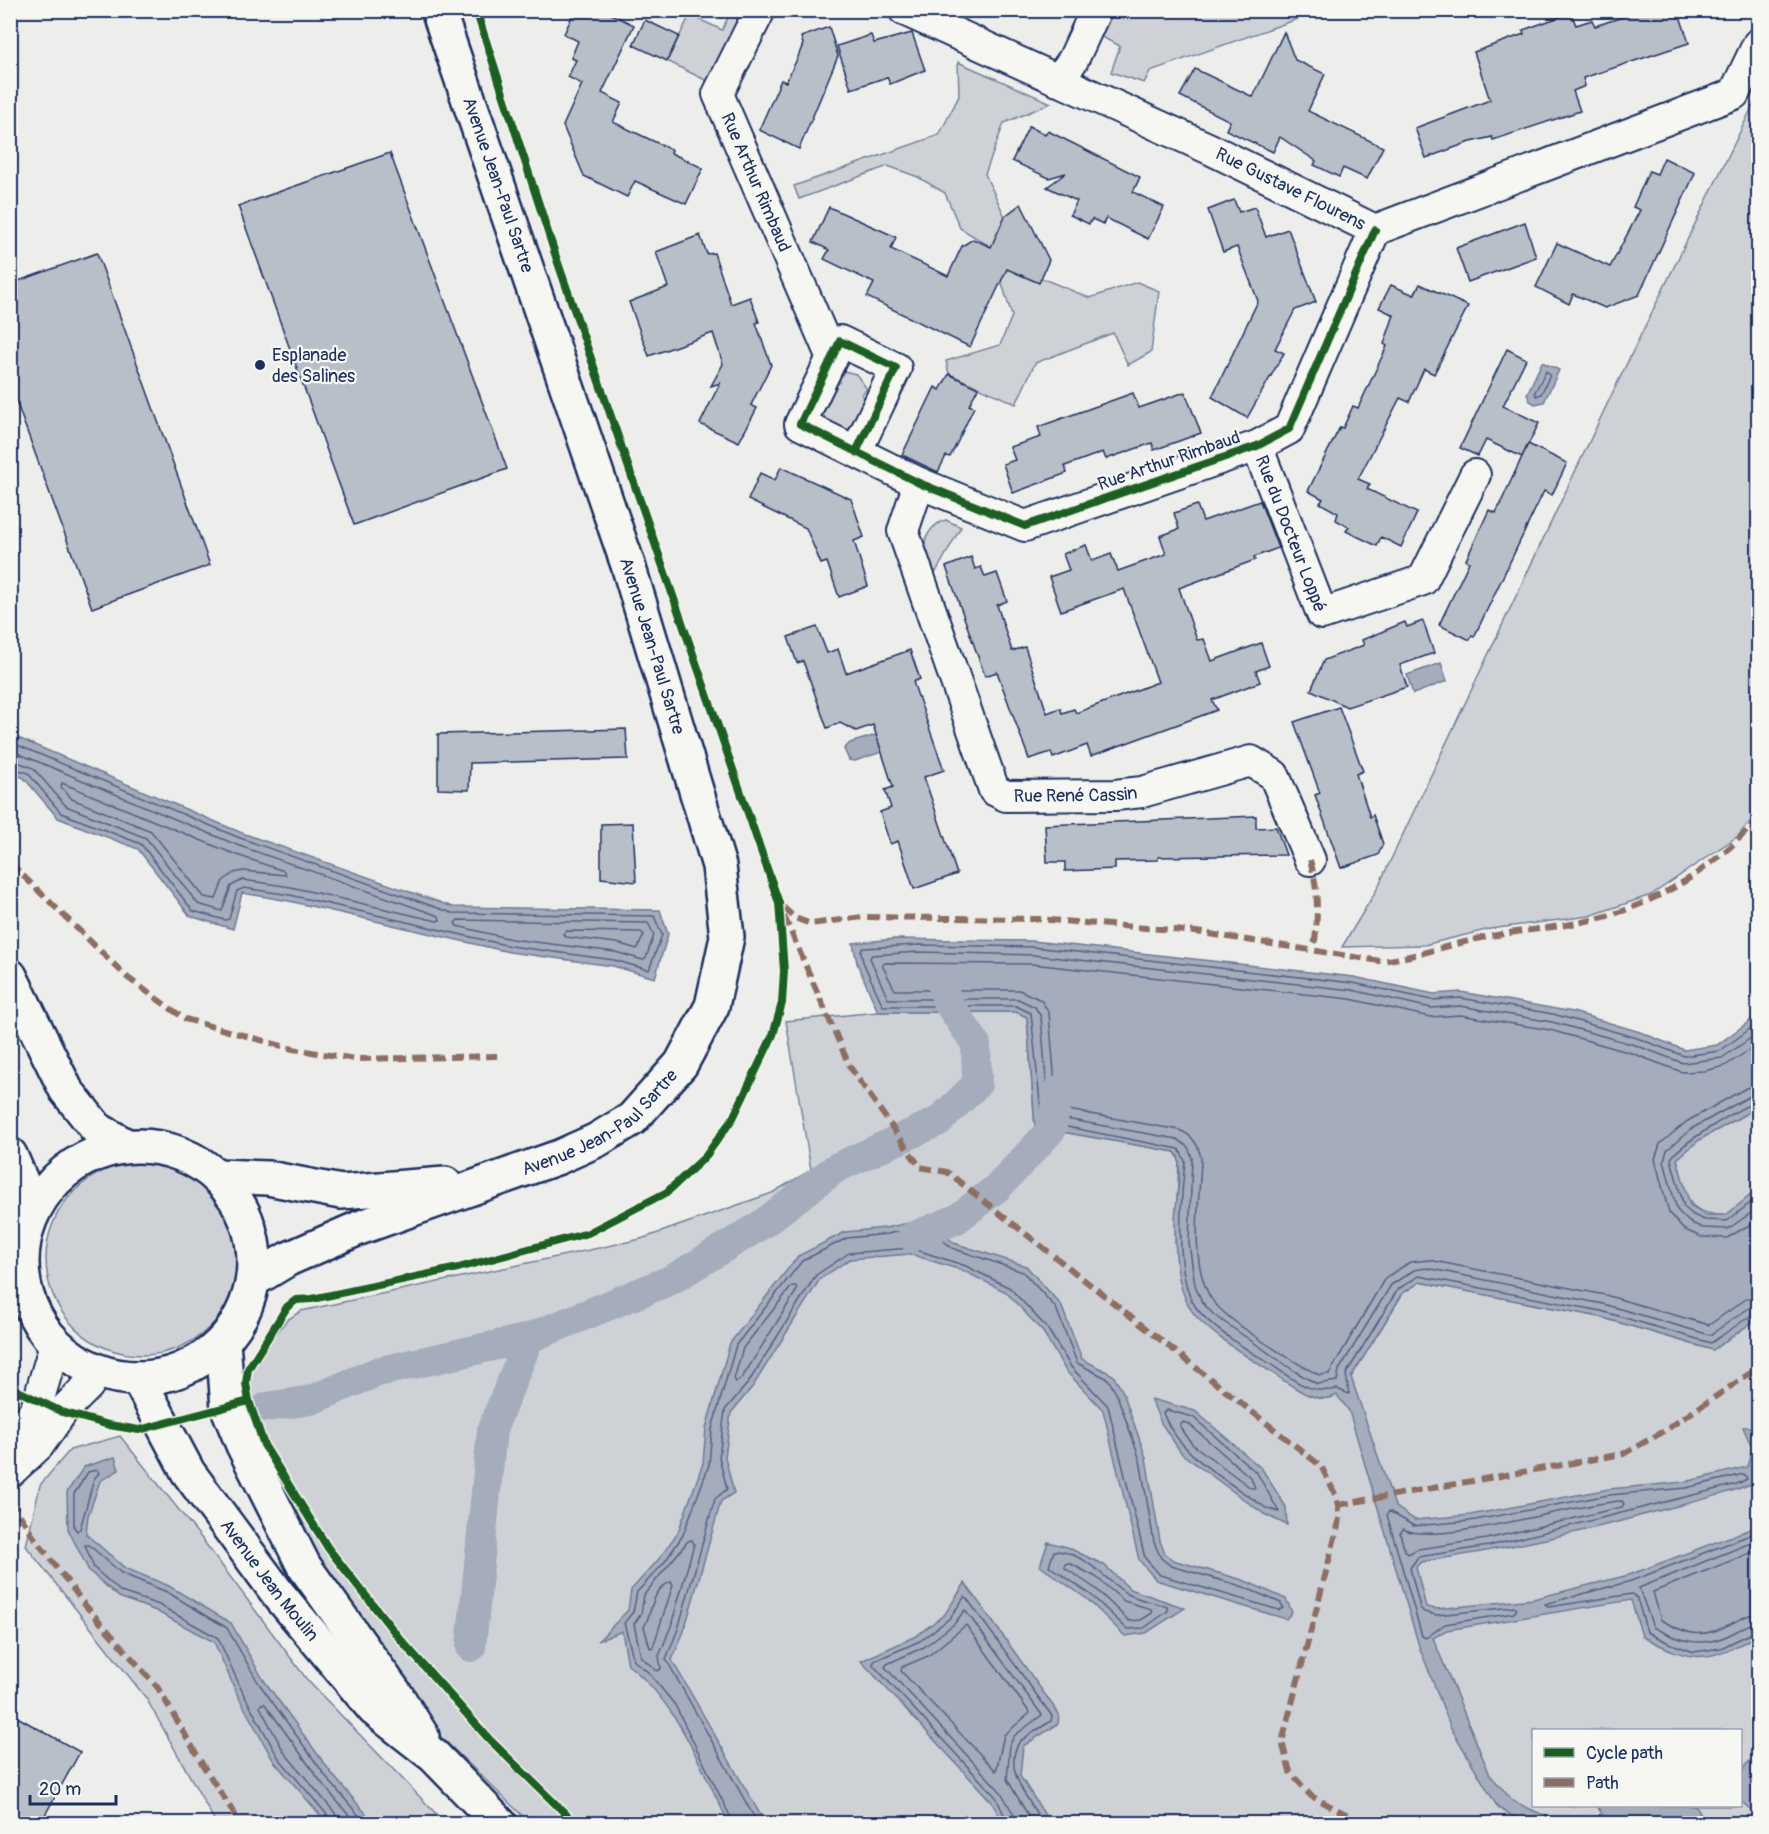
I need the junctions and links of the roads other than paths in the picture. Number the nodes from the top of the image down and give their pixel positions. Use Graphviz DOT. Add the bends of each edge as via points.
graph roads {
  1 [pos="438,10"];
  2 [pos="760,10"];
  3 [pos="904,10"];
  4 [pos="1096,10"];
  5 [pos="1758,44"];
  6 [pos="1058,81"];
  7 [pos="1375,230"];
  8 [pos="832,358"];
  9 [pos="1257,446"];
  10 [pos="857,450"];
  11 [pos="1475,475"];
  12 [pos="919,483"];
  13 [pos="1310,860"];
  14 [pos="10,976"];
  15 [pos="125,1145"];
  16 [pos="10,1155"];
  17 [pos="218,1176"];
  18 [pos="486,1181"];
  19 [pos="33,1209"];
  20 [pos="253,1280"];
  21 [pos="223,1341"];
  22 [pos="55,1344"];
  23 [pos="97,1371"];
  24 [pos="138,1378"];
  25 [pos="10,1445"];
  26 [pos="10,1472"];
  27 [pos="434,1756"];
  28 [pos="500,1824"];
  1 -- 18 [label="main road, Avenue Jean-Paul Sartre" via="628,565 719,866 727,937 712,1006 681,1064 632,1119 560,1157"];
  2 -- 8 [label="street, Rue Arthur Rimbaud" via="718,94"];
  3 -- 6 [label="street, Rue Gustave Flourens"];
  4 -- 6 [label="street" via="1073,60"];
  5 -- 7 [label="street, Rue Gustave Flourens" via="1734,94"];
  6 -- 7 [label="street, Rue Gustave Flourens" via="1210,149"];
  7 -- 9 [label="street, Rue Arthur Rimbaud" via="1288,429"];
  8 -- 10 [label="street, Rue Arthur Rimbaud" via="801,424"];
  8 -- 10 [label="street" via="840,341 896,368"];
  9 -- 11 [label="street, Rue du Docteur Loppé" via="1322,614 1423,580"];
  9 -- 12 [label="street, Rue Arthur Rimbaud" via="1025,526"];
  10 -- 12 [label="street, Rue Arthur Rimbaud"];
  12 -- 13 [label="street, Rue René Cassin" via="903,531 993,790 1006,796 1133,793 1251,761 1274,775"];
  14 -- 15 [label="main road" via="66,1090 97,1129"];
  15 -- 17 [label="main road" via="175,1150"];
  15 -- 19 [label="main road" via="93,1154 65,1171"];
  16 -- 19 [label="main road"];
  17 -- 18 [label="main road, Avenue Jean-Paul Sartre" via="268,1178 341,1192"];
  17 -- 20 [label="main road" via="241,1206 253,1242"];
  18 -- 20 [label="main road, Avenue Jean-Paul Sartre" via="359,1228 288,1259"];
  19 -- 22 [label="main road" via="23,1240 22,1275 31,1309"];
  20 -- 21 [label="main road" via="248,1302"];
  21 -- 24 [label="main road" via="184,1368 162,1376"];
  21 -- 27 [label="main road, Avenue Jean Moulin" via="228,1407 304,1566 395,1693"];
  22 -- 23 [label="main road"];
  22 -- 25 [label="street" via="36,1408"];
  23 -- 24 [label="main road"];
  23 -- 26 [label="street" via="39,1445"];
  24 -- 27 [label="main road, Avenue Jean Moulin" via="188,1472 279,1595 374,1709"];
  27 -- 28 [label="main road, Avenue Jean Moulin"];
}
